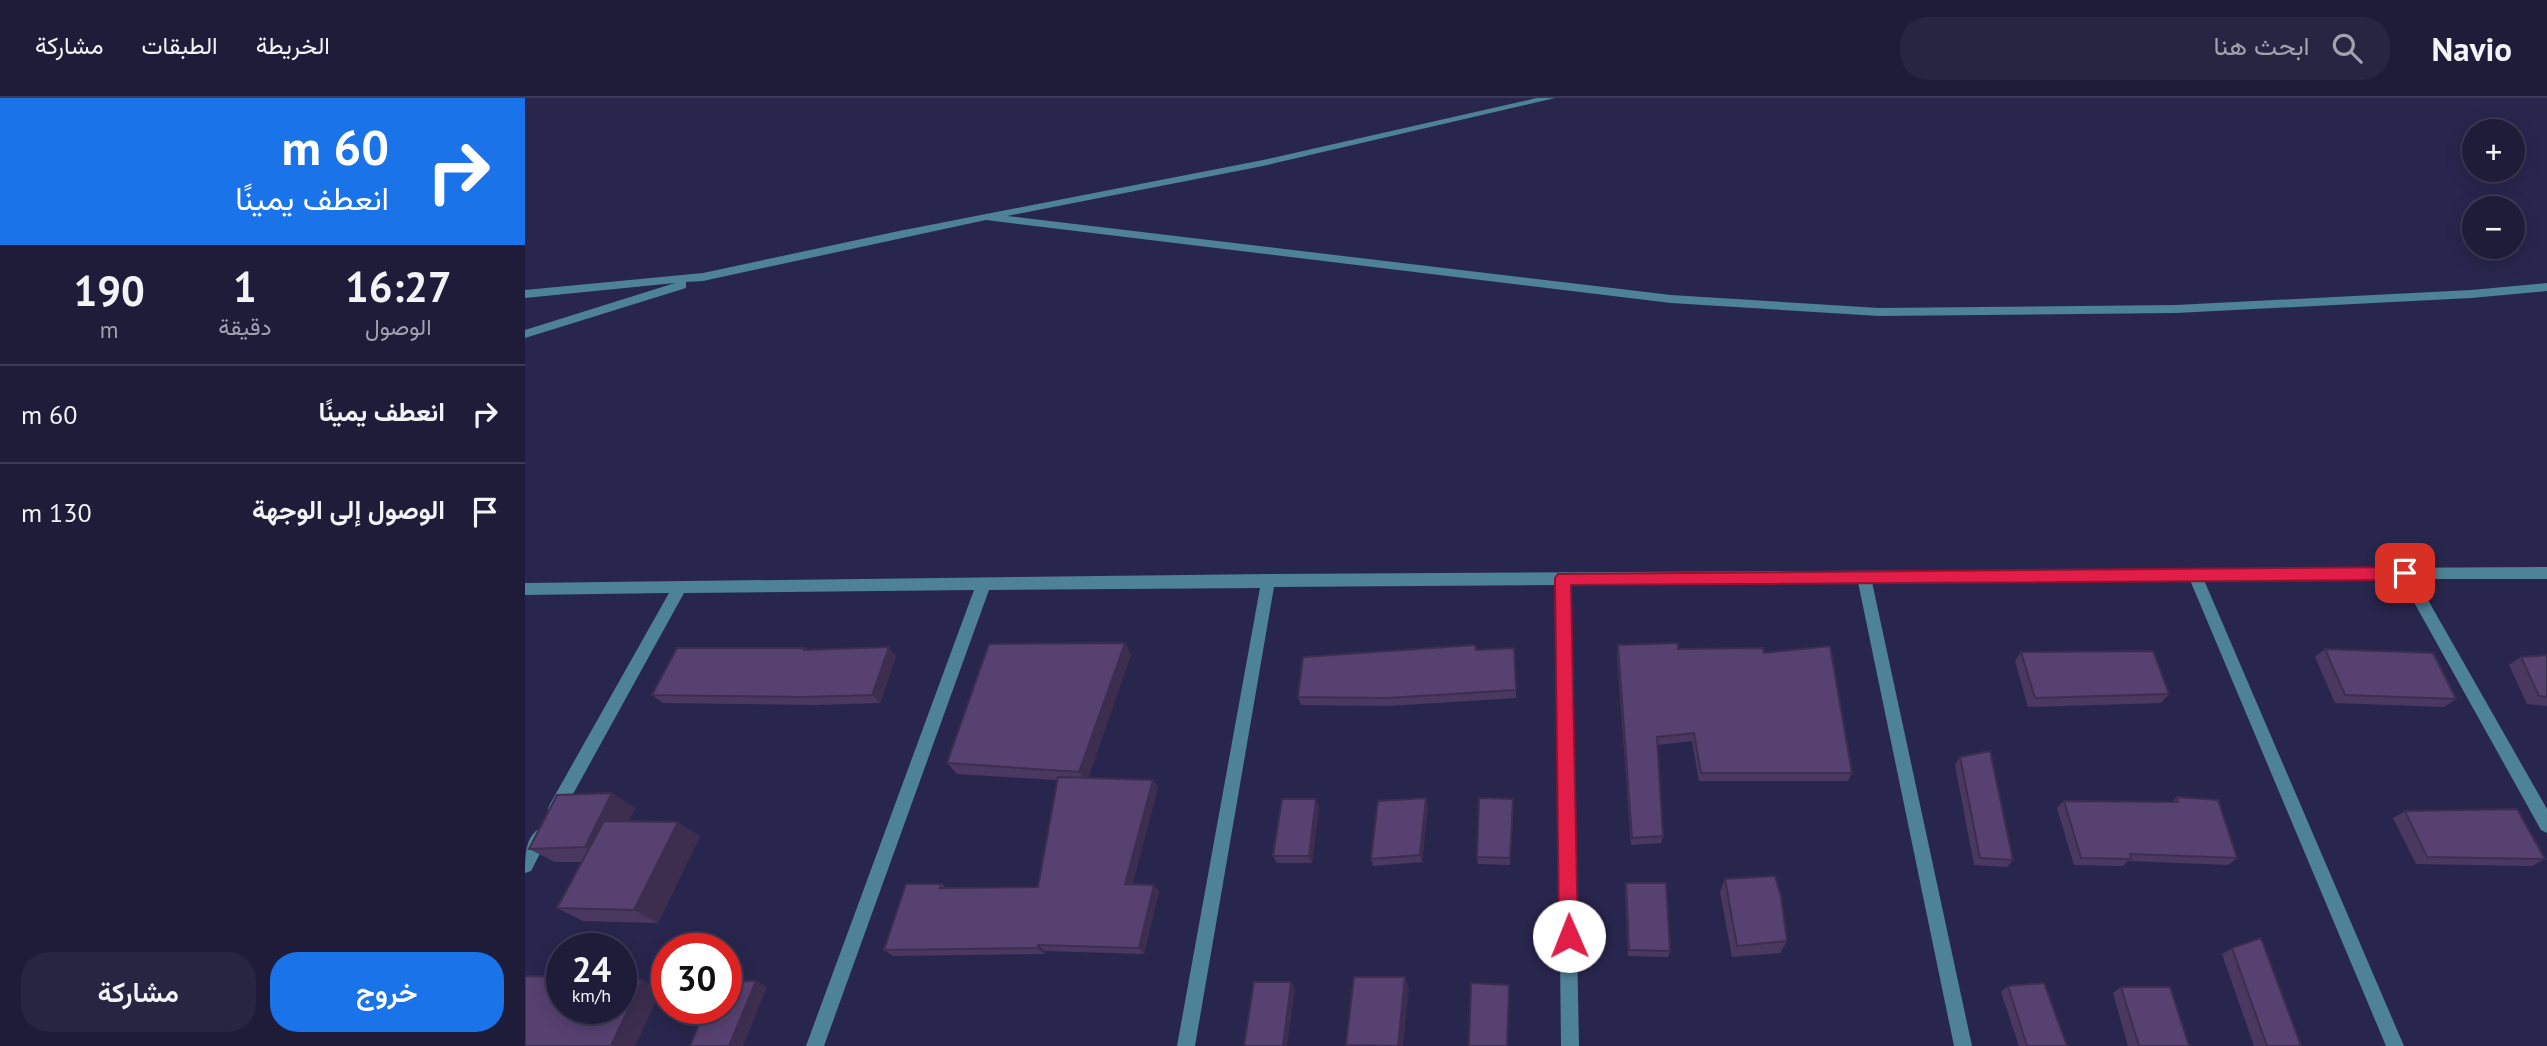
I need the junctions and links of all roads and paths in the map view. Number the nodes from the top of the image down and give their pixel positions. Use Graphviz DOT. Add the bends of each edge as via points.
graph roads {
  1 [pos="1550,98"];
  2 [pos="985,217"];
  3 [pos="703,278"];
  4 [pos="2547,288"];
  5 [pos="525,293"];
  6 [pos="525,334"];
  7 [pos="2405,573"];
  8 [pos="2547,573"];
  9 [pos="2195,574"];
  10 [pos="1864,576"];
  11 [pos="1563,578"];
  12 [pos="1268,580"];
  13 [pos="983,586"];
  14 [pos="680,587"];
  15 [pos="525,589"];
  16 [pos="2547,825"];
  17 [pos="525,865"];
  18 [pos="815,1046"];
  19 [pos="1185,1046"];
  20 [pos="1570,1046"];
  21 [pos="1963,1046"];
  22 [pos="2395,1046"];
  1 -- 2 [label="street" via="1263,163"];
  2 -- 3 [label="street"];
  2 -- 4 [label="street" via="1671,299 1879,312 2176,309"];
  3 -- 5 [label="street"];
  3 -- 6 [label="street"];
  7 -- 8 [label="street"];
  7 -- 9 [label="street"];
  7 -- 16 [label="street"];
  9 -- 10 [label="street"];
  9 -- 22 [label="street"];
  10 -- 11 [label="street"];
  10 -- 21 [label="street"];
  11 -- 12 [label="street"];
  11 -- 20 [label="street"];
  12 -- 13 [label="street"];
  12 -- 19 [label="street"];
  13 -- 14 [label="street"];
  13 -- 18 [label="street"];
  14 -- 15 [label="street"];
  14 -- 17 [label="street"];
}
